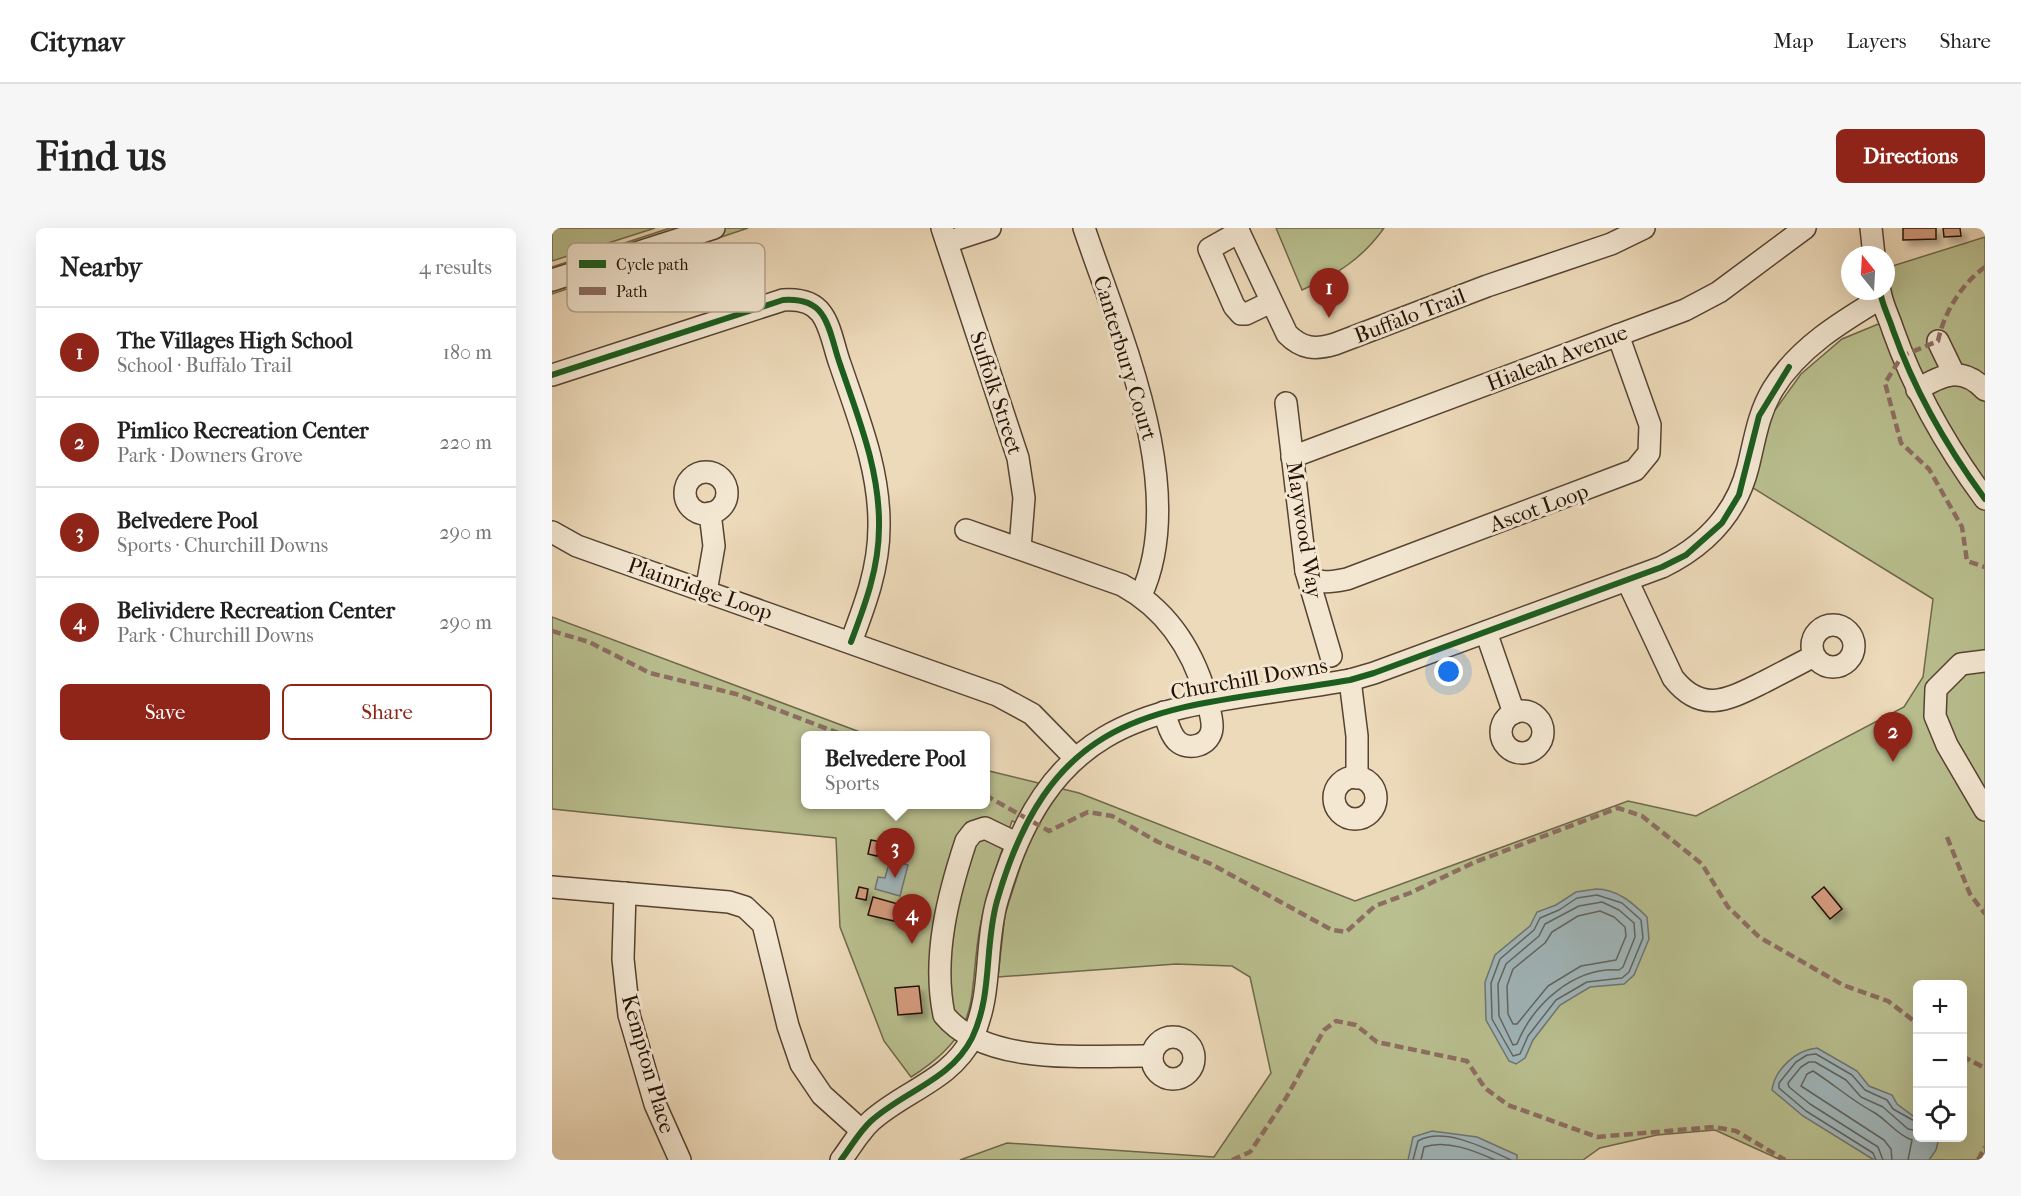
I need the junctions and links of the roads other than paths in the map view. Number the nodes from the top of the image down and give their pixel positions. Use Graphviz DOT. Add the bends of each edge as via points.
graph roads {
  1 [pos="714,228"];
  2 [pos="990,228"];
  3 [pos="1084,228"];
  4 [pos="1644,228"];
  5 [pos="1805,228"];
  6 [pos="1871,228"];
  7 [pos="1238,230"];
  8 [pos="945,235"];
  9 [pos="667,243"];
  10 [pos="1873,246"];
  11 [pos="567,275"];
  12 [pos="552,280"];
  13 [pos="1874,300"];
  14 [pos="1883,300"];
  15 [pos="1271,302"];
  16 [pos="765,306"];
  17 [pos="746,312"];
  18 [pos="1618,335"];
  19 [pos="1938,341"];
  20 [pos="1954,374"];
  21 [pos="552,375"];
  22 [pos="1917,390"];
  23 [pos="1985,390"];
  24 [pos="1286,403"];
  25 [pos="1292,457"];
  26 [pos="1985,499"];
  27 [pos="710,513"];
  28 [pos="966,530"];
  29 [pos="552,532"];
  30 [pos="1020,548"];
  31 [pos="1306,571"];
  32 [pos="1628,580"];
  33 [pos="706,591"];
  34 [pos="1141,595"];
  35 [pos="1486,632"];
  36 [pos="851,642"];
  37 [pos="1331,656"];
  38 [pos="1814,656"];
  39 [pos="1985,661"];
  40 [pos="1350,680"];
  41 [pos="1208,704"];
  42 [pos="1164,712"];
  43 [pos="1514,713"];
  44 [pos="1075,758"];
  45 [pos="1357,778"];
  46 [pos="1985,810"];
  47 [pos="1016,843"];
  48 [pos="552,887"];
  49 [pos="625,893"];
  50 [pos="972,1036"];
  51 [pos="1152,1056"];
  52 [pos="862,1131"];
  53 [pos="680,1160"];
  54 [pos="841,1160"];
  1 -- 9 [label="street"];
  2 -- 8 [label="street"];
  3 -- 34 [label="street, Canterbury Court" via="1144,409 1157,477 1153,561"];
  4 -- 15 [label="street, Buffalo Trail" via="1611,244 1324,347 1296,343"];
  5 -- 18 [label="street, Hialeah Avenue" via="1719,292 1685,310"];
  6 -- 10 [label="street"];
  7 -- 15 [label="street, Buffalo Trail"];
  7 -- 15 [label="street" via="1209,249 1234,306 1246,314"];
  8 -- 30 [label="street, Suffolk Street" via="1018,458 1024,498"];
  11 -- 12 [label="street"];
  13 -- 32 [label="street, Churchill Downs" via="1822,336 1773,388 1759,416 1739,495 1722,523 1686,555"];
  14 -- 22 [label="street"];
  16 -- 36 [label="street" via="783,300 802,301 816,309 826,326 863,431 878,494 879,529 869,595"];
  17 -- 21 [label="street"];
  18 -- 25 [label="street, Hialeah Avenue"];
  18 -- 31 [label="street, Ascot Loop" via="1651,432 1649,453 1635,470 1347,579 1321,582 1310,578"];
  19 -- 20 [label="street"];
  20 -- 22 [label="street" via="1940,376"];
  20 -- 23 [label="street" via="1977,381"];
  22 -- 26 [label="street" via="1961,467"];
  24 -- 25 [label="street, Maywood Way"];
  25 -- 31 [label="street, Maywood Way"];
  27 -- 33 [label="street" via="714,546"];
  28 -- 30 [label="street"];
  29 -- 33 [label="street, Plainridge Loop" via="576,546"];
  30 -- 34 [label="street"];
  31 -- 37 [label="street, Maywood Way"];
  32 -- 35 [label="street, Churchill Downs"];
  32 -- 38 [label="street" via="1673,678 1698,699 1732,698"];
  33 -- 36 [label="street, Plainridge Loop"];
  34 -- 41 [label="street" via="1183,642"];
  35 -- 40 [label="street, Churchill Downs"];
  35 -- 43 [label="street"];
  36 -- 44 [label="street, Plainridge Loop" via="1014,702 1047,728"];
  39 -- 46 [label="street" via="1961,664 1936,688 1935,716"];
  40 -- 41 [label="street, Churchill Downs"];
  40 -- 45 [label="street" via="1355,707"];
  41 -- 42 [label="street, Churchill Downs"];
  41 -- 42 [label="street, Churchill Downs" via="1210,736 1195,747 1177,741"];
  42 -- 44 [label="street, Churchill Downs" via="1123,726"];
  44 -- 47 [label="street, Churchill Downs" via="1039,800"];
  47 -- 50 [label="street, Churchill Downs" via="991,931 987,995"];
  47 -- 50 [label="street" via="985,828 973,832 966,841 949,902 943,932 942,1004 944,1015"];
  48 -- 49 [label="street"];
  49 -- 52 [label="street" via="729,902 755,914 768,938 801,1064 822,1095"];
  49 -- 53 [label="street, Kempton Place" via="623,959 629,1015 655,1104"];
  50 -- 51 [label="street" via="1010,1052"];
  50 -- 52 [label="street, Churchill Downs" via="945,1072 884,1110"];
  52 -- 54 [label="street, Churchill Downs"];
}
